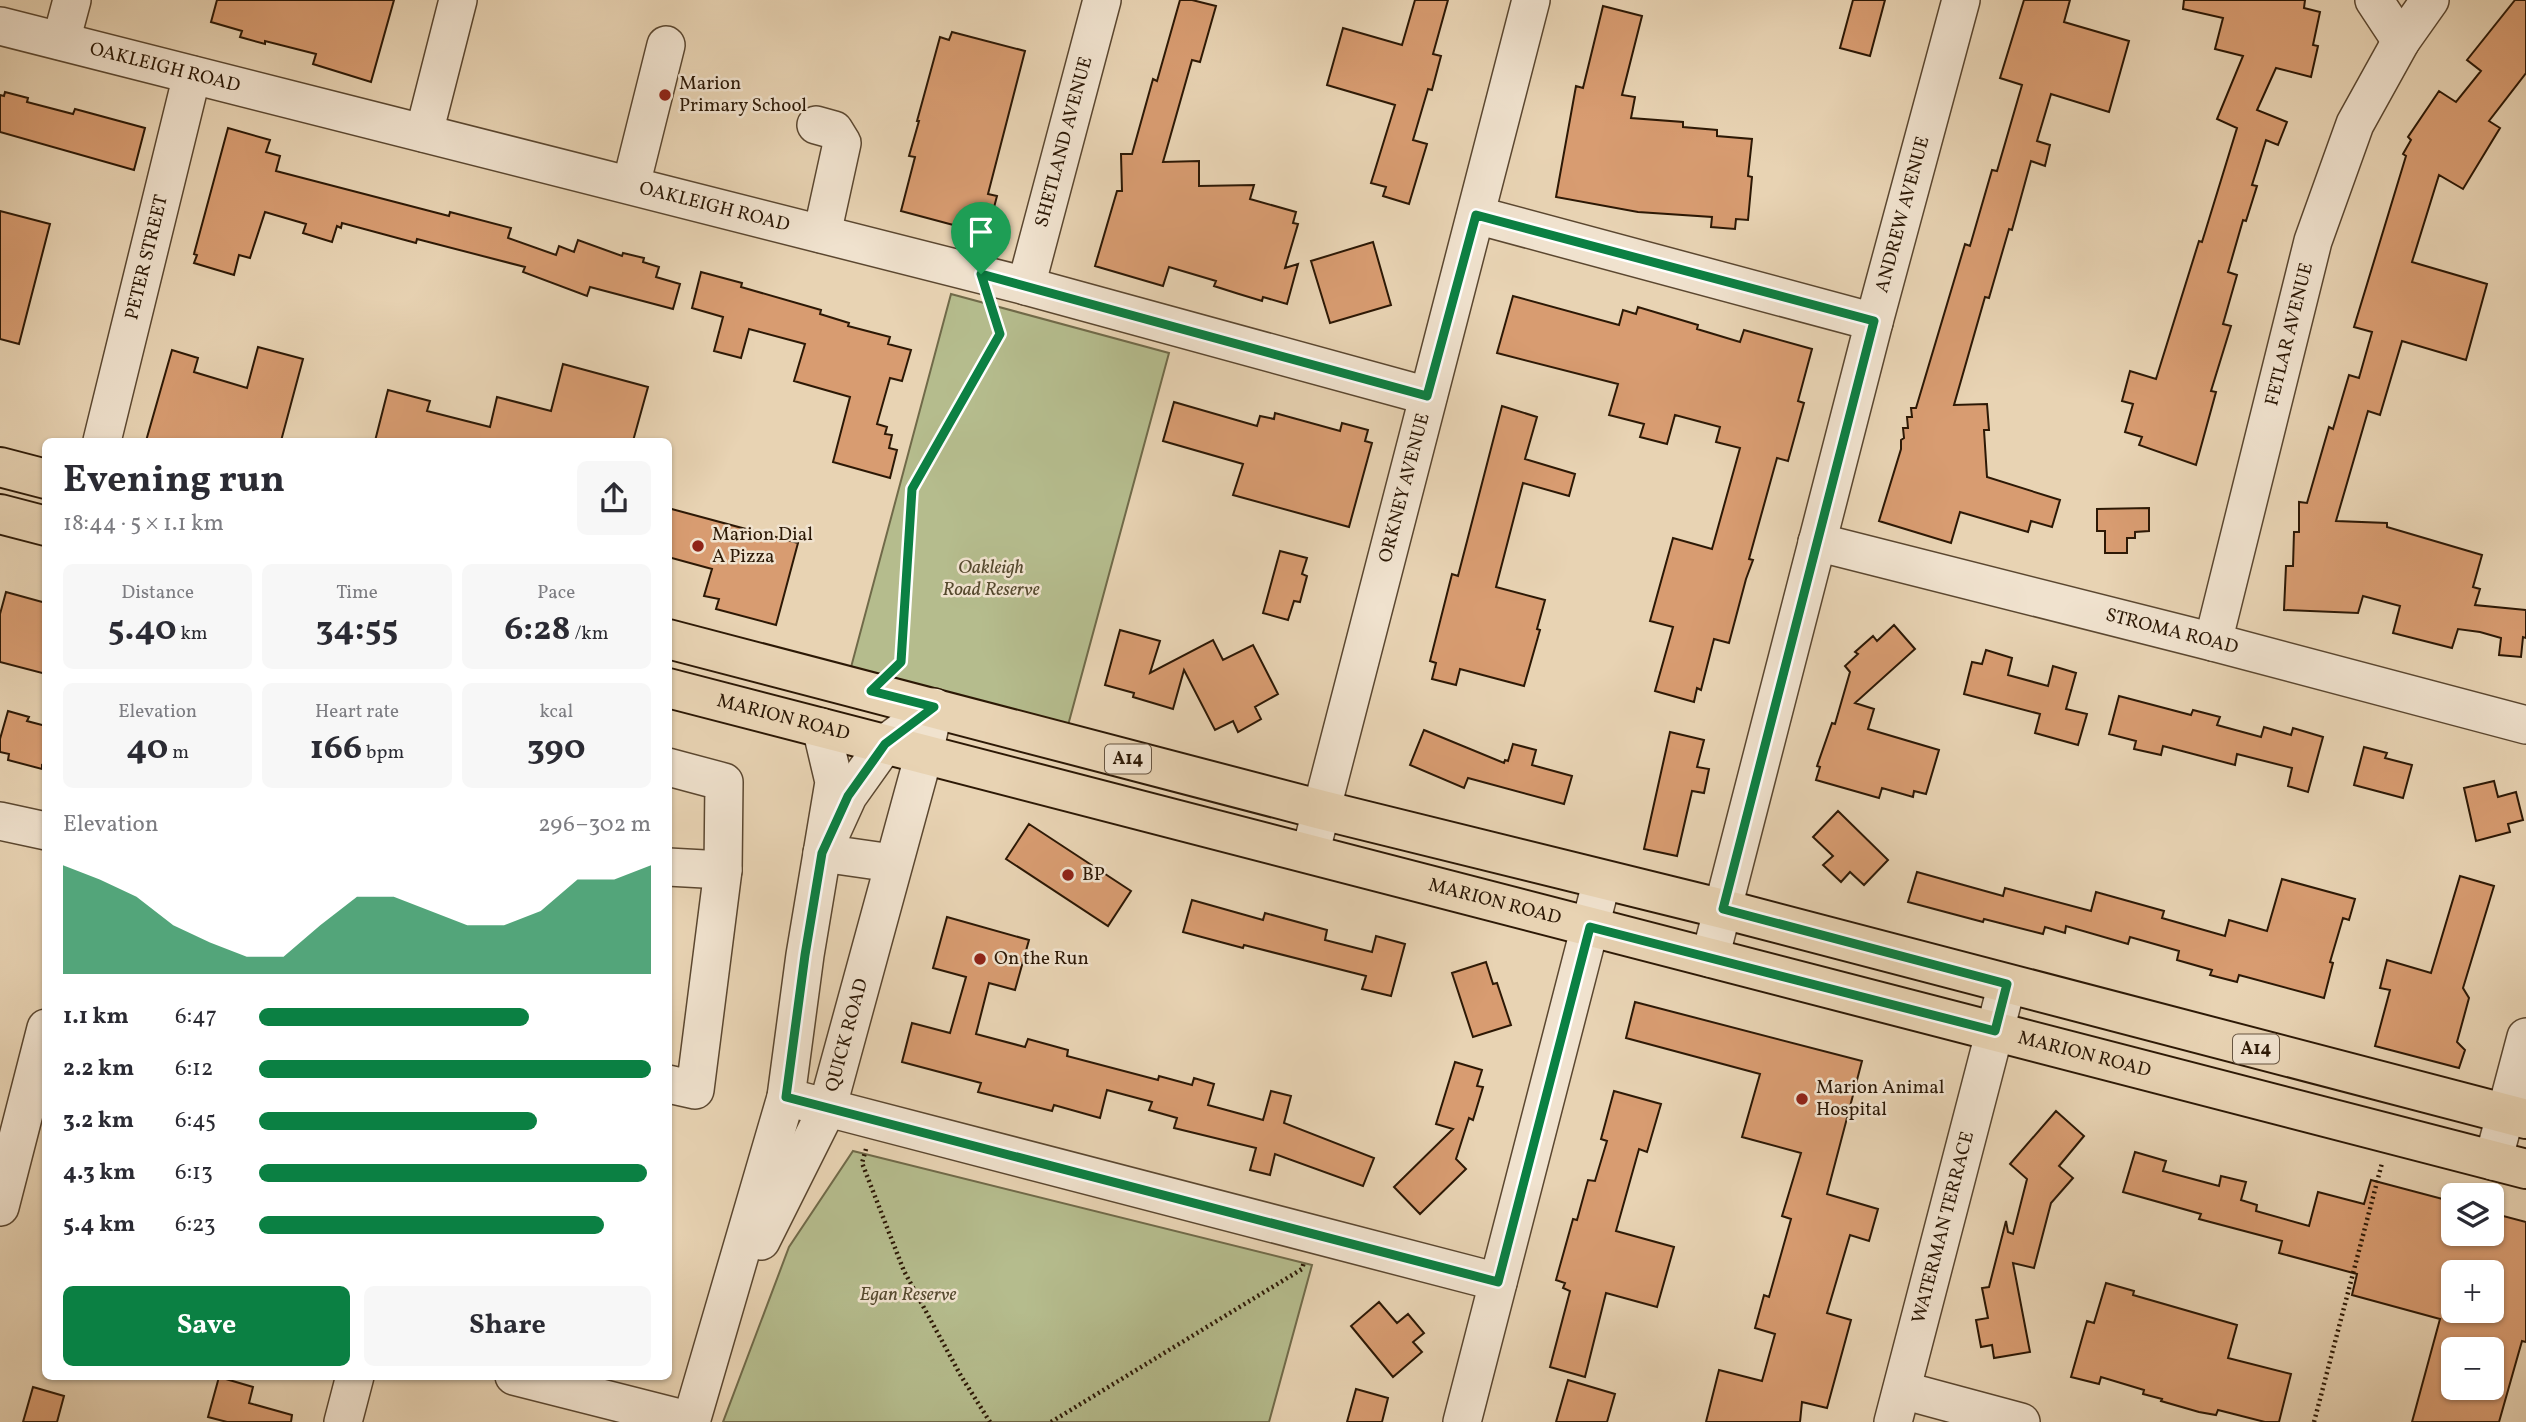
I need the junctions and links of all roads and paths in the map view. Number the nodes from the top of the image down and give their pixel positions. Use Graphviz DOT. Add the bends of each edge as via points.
graph roads {
  1 [pos="72,0"];
  2 [pos="457,0"];
  3 [pos="1102,0"];
  4 [pos="1531,0"];
  5 [pos="1961,0"];
  6 [pos="2374,0"];
  7 [pos="2430,0"];
  8 [pos="0,26"];
  9 [pos="61,41"];
  10 [pos="2401,41"];
  11 [pos="666,45"];
  12 [pos="192,75"];
  13 [pos="816,125"];
  14 [pos="424,133"];
  15 [pos="631,185"];
  16 [pos="1476,215"];
  17 [pos="822,233"];
  18 [pos="981,274"];
  19 [pos="1026,286"];
  20 [pos="1874,321"];
  21 [pos="1427,396"];
  22 [pos="103,438"];
  23 [pos="0,467"];
  24 [pos="42,478"];
  25 [pos="0,514"];
  26 [pos="42,525"];
  27 [pos="1817,542"];
  28 [pos="672,640"];
  29 [pos="2213,642"];
  30 [pos="672,689"];
  31 [pos="871,691"];
  32 [pos="934,707"];
  33 [pos="2526,725"];
  34 [pos="821,727"];
  35 [pos="885,744"];
  36 [pos="923,754"];
  37 [pos="672,768"];
  38 [pos="1322,810"];
  39 [pos="0,821"];
  40 [pos="42,830"];
  41 [pos="822,853"];
  42 [pos="1310,854"];
  43 [pos="892,863"];
  44 [pos="672,867"];
  45 [pos="723,870"];
  46 [pos="1602,880"];
  47 [pos="1723,909"];
  48 [pos="1590,927"];
  49 [pos="1710,958"];
  50 [pos="2007,984"];
  51 [pos="1995,1031"];
  52 [pos="2526,1037"];
  53 [pos="42,1044"];
  54 [pos="672,1085"];
  55 [pos="786,1097"];
  56 [pos="827,1109"];
  57 [pos="2516,1117"];
  58 [pos="872,1121"];
  59 [pos="2383,1159"];
  60 [pos="2509,1165"];
  61 [pos="0,1207"];
  62 [pos="1312,1234"];
  63 [pos="1498,1282"];
  64 [pos="724,1314"];
  65 [pos="354,1380"];
  66 [pos="529,1380"];
  67 [pos="1897,1406"];
  68 [pos="343,1422"];
  69 [pos="691,1422"];
  70 [pos="990,1422"];
  71 [pos="1051,1422"];
  72 [pos="1462,1422"];
  73 [pos="2021,1422"];
  74 [pos="2314,1422"];
  1 -- 9 [label="street"];
  2 -- 14 [label="street"];
  3 -- 19 [label="street, SHETLAND AVENUE"];
  4 -- 16 [label="street, ORKNEY AVENUE"];
  5 -- 20 [label="street, ANDREW AVENUE"];
  6 -- 10 [label="street"];
  7 -- 10 [label="street, FETLAR AVENUE"];
  8 -- 9 [label="street, OAKLEIGH ROAD"];
  9 -- 12 [label="street, OAKLEIGH ROAD"];
  10 -- 29 [label="street, FETLAR AVENUE" via="2354,124 2313,241"];
  11 -- 15 [label="street"];
  12 -- 14 [label="street, OAKLEIGH ROAD"];
  12 -- 22 [label="street, PETER STREET"];
  13 -- 17 [label="street" via="835,130 842,143"];
  14 -- 15 [label="street, OAKLEIGH ROAD"];
  15 -- 17 [label="street, OAKLEIGH ROAD"];
  16 -- 20 [label="street"];
  16 -- 21 [label="street, ORKNEY AVENUE"];
  17 -- 18 [label="street, OAKLEIGH ROAD"];
  18 -- 19 [label="street, OAKLEIGH ROAD"];
  18 -- 31 [label="path" via="1000,334 912,489 901,662"];
  19 -- 21 [label="street, OAKLEIGH ROAD"];
  20 -- 27 [label="street, ANDREW AVENUE"];
  21 -- 38 [label="street, ORKNEY AVENUE"];
  23 -- 24 [label="main road"];
  25 -- 26 [label="main road"];
  27 -- 29 [label="street, STROMA ROAD"];
  27 -- 47 [label="street, ANDREW AVENUE"];
  28 -- 31 [label="main road, A14"];
  29 -- 33 [label="street, STROMA ROAD"];
  30 -- 34 [label="main road, MARION ROAD / A14"];
  31 -- 32 [label="main road, A14"];
  32 -- 35 [label="street, QUICK ROAD"];
  32 -- 36 [label="street, QUICK ROAD"];
  32 -- 38 [label="main road, A14"];
  34 -- 35 [label="main road, MARION ROAD / A14"];
  34 -- 41 [label="street, QUICK ROAD" via="834,782"];
  35 -- 36 [label="main road, MARION ROAD / A14"];
  35 -- 41 [label="street, QUICK ROAD" via="848,796"];
  36 -- 42 [label="main road, MARION ROAD / A14"];
  36 -- 43 [label="street, QUICK ROAD"];
  37 -- 45 [label="street" via="724,782"];
  38 -- 42 [label="street, ORKNEY AVENUE"];
  38 -- 46 [label="main road, A14"];
  39 -- 40 [label="street"];
  41 -- 43 [label="street"];
  41 -- 55 [label="street, QUICK ROAD"];
  42 -- 48 [label="main road, MARION ROAD / A14"];
  43 -- 56 [label="street, QUICK ROAD"];
  44 -- 45 [label="street"];
  45 -- 54 [label="street" via="695,1090"];
  46 -- 47 [label="main road, A14"];
  46 -- 48 [label="street"];
  47 -- 49 [label="street, ANDREW AVENUE"];
  47 -- 50 [label="main road, A14"];
  48 -- 49 [label="main road, MARION ROAD / A14"];
  48 -- 63 [label="street"];
  49 -- 51 [label="main road, MARION ROAD / A14"];
  50 -- 51 [label="street, WATERMAN TERRACE"];
  50 -- 57 [label="main road, A14"];
  51 -- 60 [label="main road, MARION ROAD / A14"];
  51 -- 67 [label="street, WATERMAN TERRACE"];
  52 -- 57 [label="street"];
  53 -- 61 [label="street"];
  55 -- 56 [label="street"];
  55 -- 64 [label="street, QUICK ROAD"];
  56 -- 58 [label="street"];
  56 -- 64 [label="street, QUICK ROAD"];
  57 -- 60 [label="street"];
  58 -- 62 [label="street"];
  58 -- 70 [label="path" via="862,1163 904,1271"];
  59 -- 74 [label="path"];
  62 -- 63 [label="street"];
  62 -- 71 [label="path" via="1302,1269"];
  63 -- 72 [label="street"];
  64 -- 69 [label="street, QUICK ROAD"];
  65 -- 68 [label="street"];
  66 -- 69 [label="street"];
  67 -- 73 [label="street"];
}
